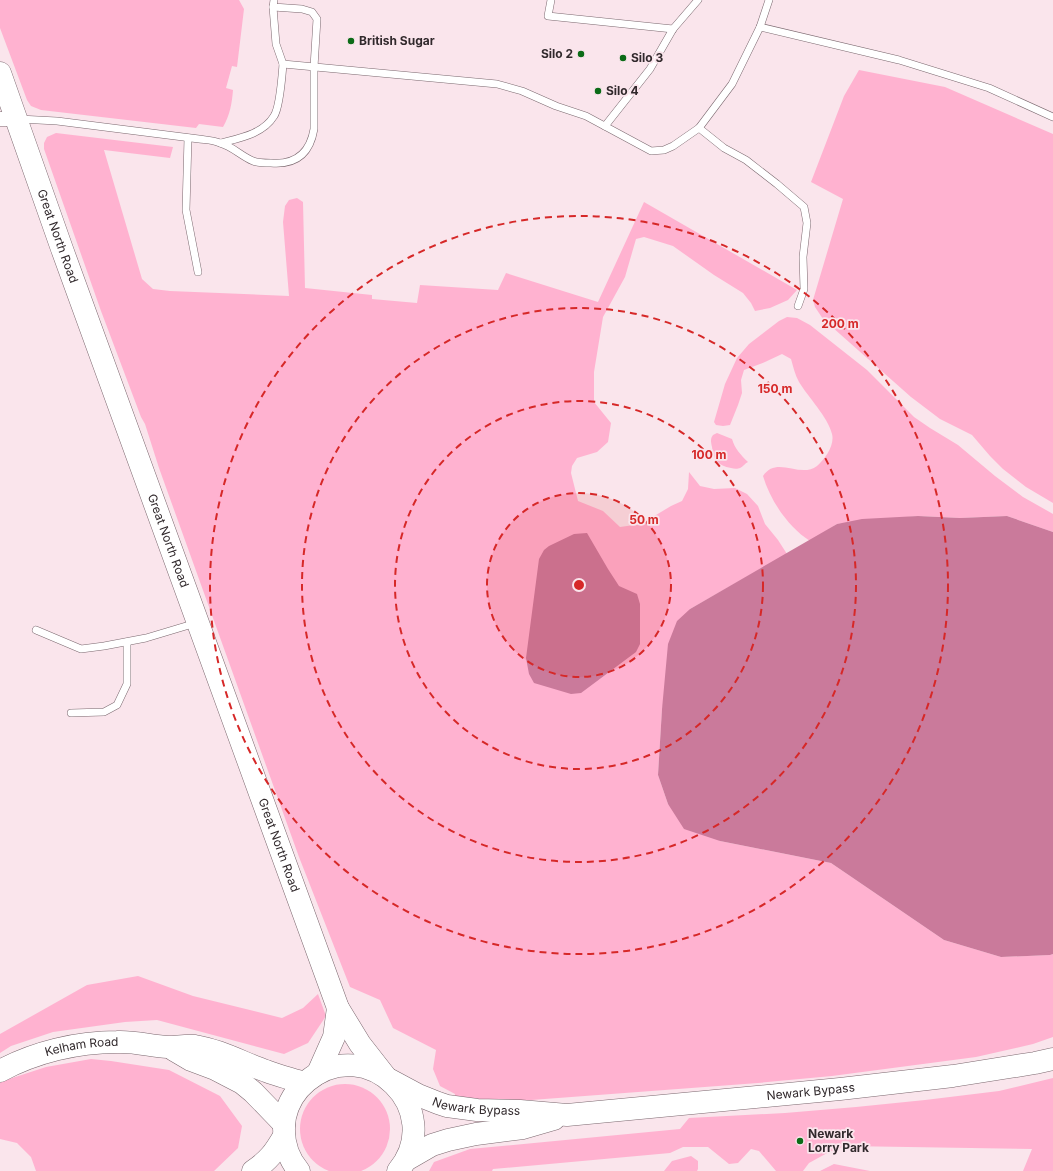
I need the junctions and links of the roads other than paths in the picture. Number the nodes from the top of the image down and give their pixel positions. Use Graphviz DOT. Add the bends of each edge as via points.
graph roads {
  1 [pos="551,0"];
  2 [pos="698,0"];
  3 [pos="770,0"];
  4 [pos="274,3"];
  5 [pos="760,27"];
  6 [pos="673,28"];
  7 [pos="283,64"];
  8 [pos="314,67"];
  9 [pos="0,73"];
  10 [pos="1053,117"];
  11 [pos="8,119"];
  12 [pos="605,126"];
  13 [pos="699,128"];
  14 [pos="188,138"];
  15 [pos="221,143"];
  16 [pos="198,272"];
  17 [pos="798,306"];
  18 [pos="198,622"];
  19 [pos="36,630"];
  20 [pos="127,642"];
  21 [pos="71,713"];
  22 [pos="338,1008"];
  23 [pos="168,1047"];
  24 [pos="1053,1059"];
  25 [pos="0,1071"];
  26 [pos="311,1078"];
  27 [pos="387,1078"];
  28 [pos="567,1115"];
  29 [pos="284,1130"];
  30 [pos="402,1166"];
  31 [pos="253,1171"];
  32 [pos="299,1171"];
  1 -- 6 [label="lane" via="548,16"];
  2 -- 6 [label="lane"];
  3 -- 5 [label="lane"];
  4 -- 7 [label="lane" via="276,44"];
  4 -- 8 [label="lane" via="312,12 317,19"];
  5 -- 10 [label="lane" via="899,60 989,88"];
  5 -- 13 [label="lane" via="732,84"];
  6 -- 12 [label="lane" via="650,69"];
  7 -- 8 [label="lane"];
  7 -- 15 [label="lane" via="275,115 264,127 247,137"];
  8 -- 12 [label="lane" via="497,84 522,91"];
  8 -- 15 [label="lane" via="313,137 303,154 281,164 267,163 253,161"];
  9 -- 11 [label="main road, Great North Road"];
  11 -- 14 [label="lane" via="57,121"];
  11 -- 18 [label="main road, Great North Road" via="62,249"];
  12 -- 13 [label="lane" via="651,151 673,146"];
  13 -- 17 [label="lane" via="724,148 746,160 804,207 807,223 803,257 804,289"];
  14 -- 15 [label="lane"];
  14 -- 16 [label="lane" via="186,210"];
  18 -- 20 [label="lane"];
  18 -- 22 [label="main road, Great North Road"];
  19 -- 20 [label="lane" via="81,649"];
  20 -- 21 [label="lane" via="127,684 117,706 104,712"];
  22 -- 26 [label="main road, Great North Road" via="334,1038"];
  22 -- 27 [label="main road, Great North Road" via="360,1044"];
  23 -- 25 [label="main road, Kelham Road" via="118,1042 91,1043 33,1056"];
  23 -- 26 [label="main road, Kelham Road" via="194,1046 217,1052 266,1072"];
  23 -- 29 [label="main road, Kelham Road" via="242,1083 253,1092"];
  24 -- 28 [label="main road, Newark Bypass" via="953,1076"];
  26 -- 27 [label="main road, Newark Bypass" via="331,1068 352,1065 366,1068"];
  26 -- 29 [label="main road, Great North Road" via="296,1092 290,1102"];
  27 -- 28 [label="main road, Newark Bypass" via="418,1095 447,1106"];
  27 -- 30 [label="main road, Great North Road" via="404,1096 412,1115 411,1149"];
  28 -- 30 [label="main road, Newark Bypass" via="523,1128 448,1140 432,1145"];
  29 -- 31 [label="main road" via="275,1152"];
  29 -- 32 [label="main road" via="288,1154"];
}
